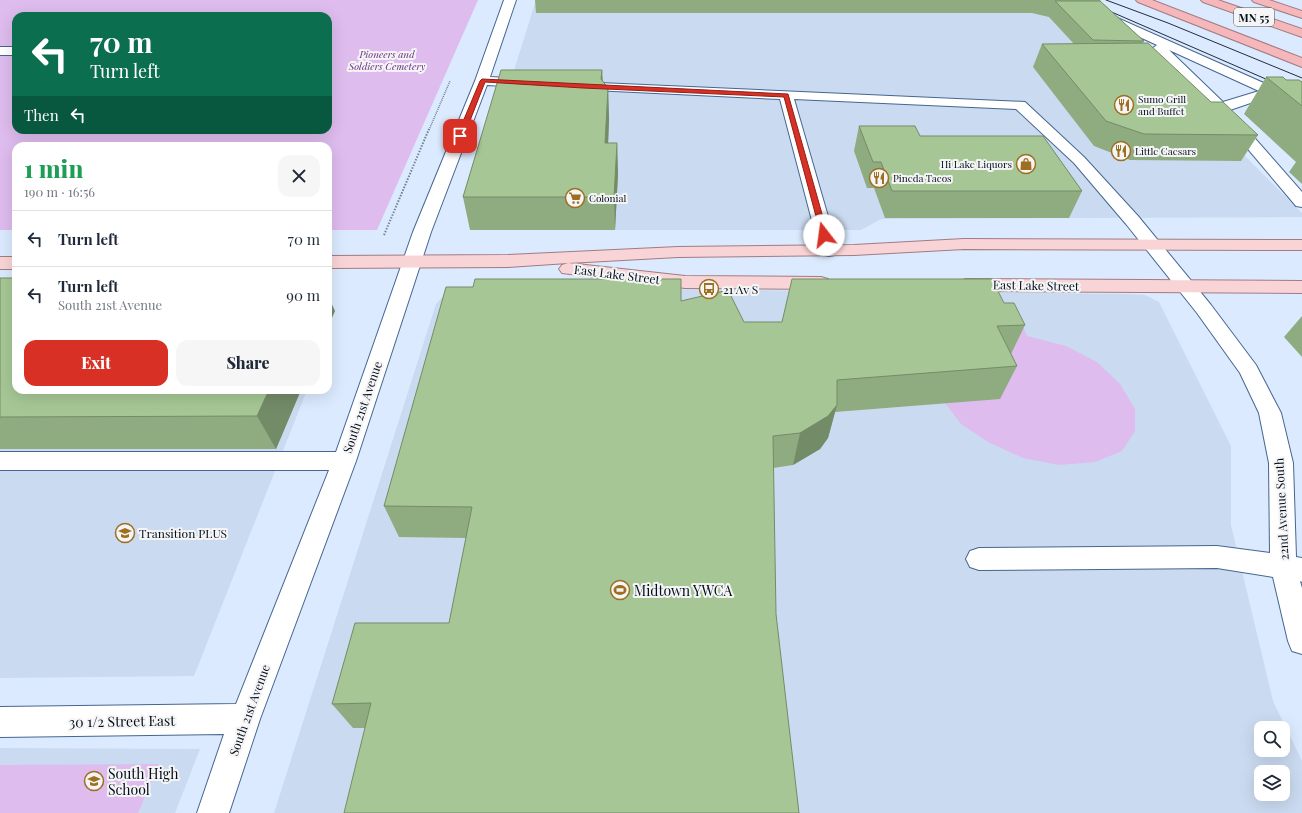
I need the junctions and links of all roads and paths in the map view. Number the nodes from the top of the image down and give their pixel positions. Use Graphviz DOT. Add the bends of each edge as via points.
graph roads {
  1 [pos="510,0"];
  2 [pos="1068,0"];
  3 [pos="1142,0"];
  4 [pos="1207,0"];
  5 [pos="1258,0"];
  6 [pos="1302,15"];
  7 [pos="1137,31"];
  8 [pos="1302,33"];
  9 [pos="0,51"];
  10 [pos="12,51"];
  11 [pos="1302,63"];
  12 [pos="450,80"];
  13 [pos="482,81"];
  14 [pos="539,84"];
  15 [pos="561,85"];
  16 [pos="1272,91"];
  17 [pos="786,96"];
  18 [pos="1302,105"];
  19 [pos="1220,107"];
  20 [pos="1302,202"];
  21 [pos="383,237"];
  22 [pos="1152,245"];
  23 [pos="1302,245"];
  24 [pos="829,251"];
  25 [pos="412,261"];
  26 [pos="332,262"];
  27 [pos="508,262"];
  28 [pos="0,263"];
  29 [pos="12,263"];
  30 [pos="836,284"];
  31 [pos="947,285"];
  32 [pos="1185,287"];
  33 [pos="1302,287"];
  34 [pos="0,460"];
  35 [pos="344,461"];
  36 [pos="979,559"];
  37 [pos="1293,568"];
  38 [pos="1302,641"];
  39 [pos="245,719"];
  40 [pos="0,722"];
  41 [pos="213,813"];
  1 -- 13 [label="street, South 21st Avenue"];
  2 -- 7 [label="street"];
  3 -- 11 [label="highway"];
  4 -- 8 [label="highway, MN 55"];
  5 -- 6 [label="highway, MN 55"];
  7 -- 16 [label="street"];
  7 -- 19 [label="street" via="1170,57"];
  9 -- 10 [label="street"];
  12 -- 21 [label="path"];
  13 -- 14 [label="street"];
  13 -- 25 [label="street, South 21st Avenue"];
  15 -- 17 [label="street, 22nd Avenue South"];
  16 -- 18 [label="street"];
  16 -- 19 [label="street"];
  17 -- 22 [label="street, 22nd Avenue South" via="1020,105 1079,160"];
  17 -- 24 [label="street"];
  19 -- 20 [label="street"];
  22 -- 23 [label="main road, East Lake Street"];
  22 -- 24 [label="main road, East Lake Street" via="964,244"];
  22 -- 32 [label="street, 22nd Avenue South"];
  24 -- 27 [label="main road, East Lake Street" via="678,252"];
  25 -- 26 [label="main road, East Lake Street"];
  25 -- 27 [label="main road, East Lake Street"];
  25 -- 35 [label="street, South 21st Avenue"];
  27 -- 30 [label="main road, East Lake Street" via="685,282"];
  28 -- 29 [label="main road"];
  31 -- 32 [label="main road, East Lake Street"];
  32 -- 33 [label="main road, East Lake Street"];
  32 -- 37 [label="street, 22nd Avenue South" via="1249,370 1270,414 1281,463"];
  34 -- 35 [label="street"];
  35 -- 39 [label="street, South 21st Avenue"];
  36 -- 37 [label="street" via="1217,557"];
  37 -- 38 [label="street, 22nd Avenue South"];
  39 -- 40 [label="street, 30 1/2 Street East"];
  39 -- 41 [label="street, South 21st Avenue"];
}
